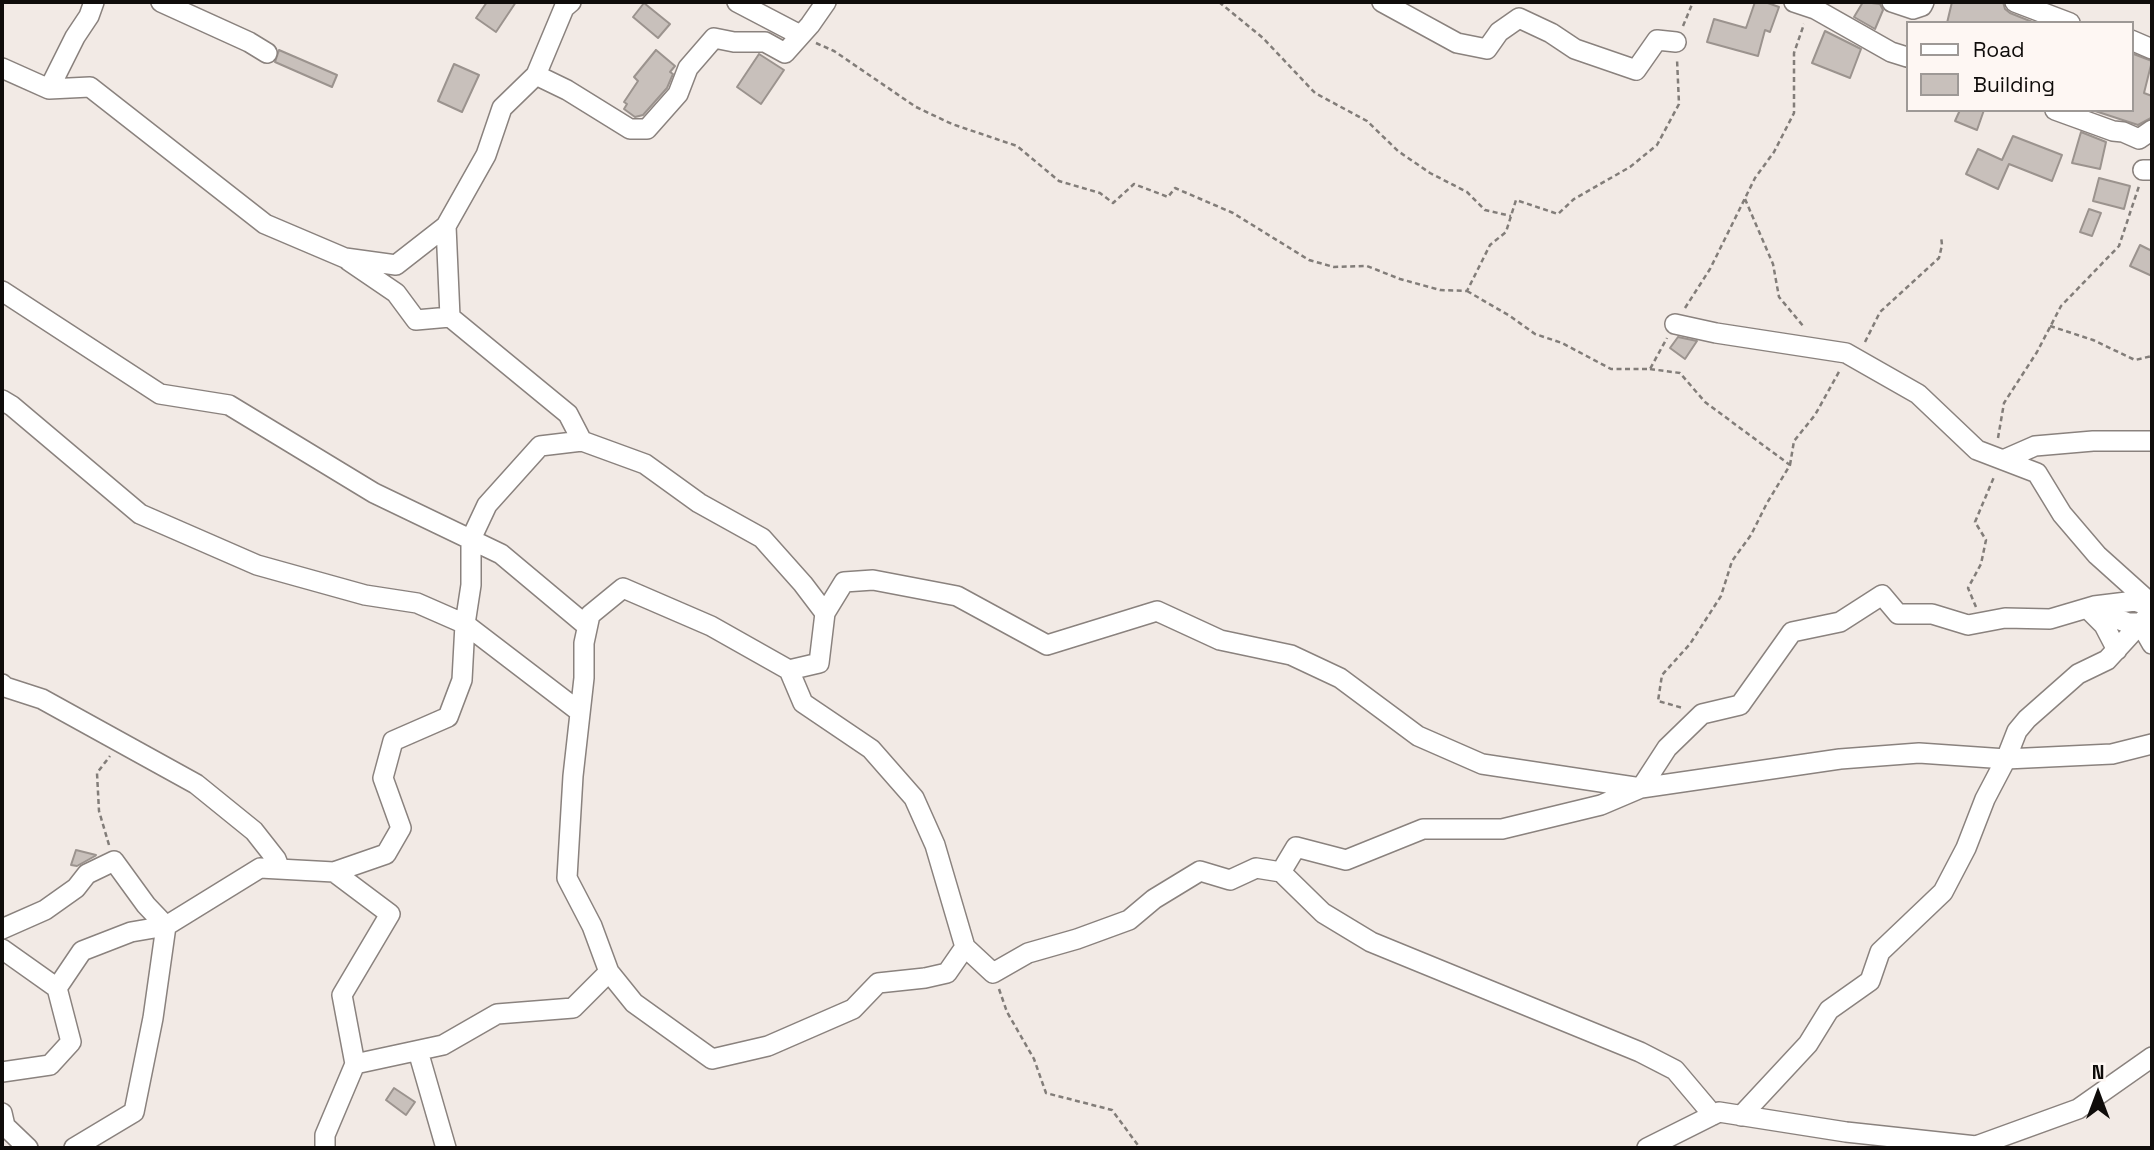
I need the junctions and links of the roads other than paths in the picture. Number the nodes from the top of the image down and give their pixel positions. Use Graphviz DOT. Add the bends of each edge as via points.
graph roads {
  1 [pos="94,2"];
  2 [pos="161,2"];
  3 [pos="572,2"];
  4 [pos="737,2"];
  5 [pos="826,2"];
  6 [pos="1382,2"];
  7 [pos="1794,2"];
  8 [pos="1892,2"];
  9 [pos="1924,2"];
  10 [pos="2015,2"];
  11 [pos="1819,5"];
  12 [pos="2065,21"];
  13 [pos="800,35"];
  14 [pos="2133,41"];
  15 [pos="1676,42"];
  16 [pos="2152,49"];
  17 [pos="267,53"];
  18 [pos="1906,57"];
  19 [pos="2,68"];
  20 [pos="536,75"];
  21 [pos="49,89"];
  22 [pos="2061,112"];
  23 [pos="2152,130"];
  24 [pos="446,226"];
  25 [pos="345,258"];
  26 [pos="2,291"];
  27 [pos="450,317"];
  28 [pos="1675,324"];
  29 [pos="2,400"];
  30 [pos="582,441"];
  31 [pos="2152,441"];
  32 [pos="2003,460"];
  33 [pos="471,539"];
  34 [pos="2152,601"];
  35 [pos="2088,608"];
  36 [pos="825,613"];
  37 [pos="2148,614"];
  38 [pos="465,624"];
  39 [pos="587,626"];
  40 [pos="2152,644"];
  41 [pos="2117,650"];
  42 [pos="789,670"];
  43 [pos="2,684"];
  44 [pos="580,712"];
  45 [pos="2152,744"];
  46 [pos="2006,759"];
  47 [pos="1641,788"];
  48 [pos="280,869"];
  49 [pos="334,872"];
  50 [pos="1281,872"];
  51 [pos="166,926"];
  52 [pos="2,929"];
  53 [pos="965,947"];
  54 [pos="2,949"];
  55 [pos="609,972"];
  56 [pos="57,988"];
  57 [pos="418,1051"];
  58 [pos="2152,1057"];
  59 [pos="355,1064"];
  60 [pos="2,1072"];
  61 [pos="2,1113"];
  62 [pos="1713,1115"];
  63 [pos="1741,1116"];
  64 [pos="1942,1145"];
  65 [pos="28,1148"];
  66 [pos="74,1148"];
  67 [pos="325,1148"];
  68 [pos="446,1148"];
  69 [pos="1647,1148"];
  1 -- 21 [label="street"];
  2 -- 17 [label="street"];
  3 -- 20 [label="street" via="564,8"];
  4 -- 13 [label="street"];
  5 -- 13 [label="street"];
  6 -- 15 [label="street" via="1457,43 1487,49 1499,32 1519,18 1575,49 1636,70 1657,40"];
  7 -- 11 [label="street"];
  8 -- 9 [label="street" via="1913,9"];
  10 -- 12 [label="street"];
  11 -- 18 [label="street" via="1891,52"];
  13 -- 20 [label="street" via="785,53 765,42 714,38 688,68 678,94 648,129 630,129"];
  14 -- 16 [label="street"];
  19 -- 21 [label="street"];
  20 -- 24 [label="street" via="502,108 486,155"];
  21 -- 25 [label="street" via="90,88 265,224"];
  22 -- 23 [label="street" via="2139,139"];
  24 -- 25 [label="street" via="396,265"];
  24 -- 27 [label="street"];
  25 -- 27 [label="street" via="396,293 416,320"];
  26 -- 33 [label="street" via="160,394 229,405 374,493"];
  27 -- 30 [label="street" via="568,414"];
  28 -- 32 [label="street" via="1855,358 1918,394 1977,450"];
  29 -- 38 [label="street" via="139,514 257,565 365,595 417,603"];
  30 -- 33 [label="street" via="540,446 487,505"];
  30 -- 36 [label="street" via="645,464 699,503 762,538"];
  31 -- 32 [label="street" via="2035,446"];
  32 -- 34 [label="street" via="2037,473 2062,514 2097,555"];
  33 -- 38 [label="street"];
  33 -- 39 [label="street" via="501,554"];
  35 -- 37 [label="street" via="2128,623"];
  35 -- 41 [label="street" via="2104,625"];
  35 -- 47 [label="street" via="2050,619 2005,618 1968,625 1933,614 1898,614 1882,595 1840,622 1792,632 1740,705 1702,713 1667,748"];
  36 -- 42 [label="street" via="819,663"];
  36 -- 47 [label="street" via="844,582 873,580 957,597 1048,645 1157,611 1220,640 1291,655 1340,678 1418,736 1482,764"];
  37 -- 40 [label="street"];
  37 -- 41 [label="street"];
  38 -- 44 [label="street"];
  38 -- 49 [label="street" via="462,680 449,718 393,741 383,778 401,828 386,854"];
  39 -- 42 [label="street" via="590,615 623,588 711,626"];
  39 -- 44 [label="street"];
  41 -- 46 [label="street" via="2078,674 2027,719"];
  42 -- 53 [label="street" via="803,703 871,749 914,798 935,845"];
  43 -- 48 [label="street" via="42,699 205,792 254,831"];
  44 -- 55 [label="street" via="567,878"];
  45 -- 46 [label="street" via="2112,754"];
  46 -- 47 [label="street" via="1919,753 1853,758"];
  46 -- 63 [label="street" via="1943,892 1880,952 1870,981 1829,1010 1808,1044"];
  47 -- 50 [label="street" via="1601,805 1502,830 1423,829 1346,860 1296,847"];
  48 -- 49 [label="street"];
  48 -- 51 [label="street" via="260,868"];
  49 -- 59 [label="street" via="390,914 342,995"];
  50 -- 53 [label="street" via="1256,868 1230,880 1200,871 1129,920 1028,953 993,973"];
  50 -- 62 [label="street" via="1323,913 1371,942 1675,1070"];
  51 -- 52 [label="street" via="114,862 87,874 45,910"];
  51 -- 56 [label="street" via="131,932 82,951"];
  51 -- 66 [label="street" via="134,1112"];
  53 -- 55 [label="street" via="947,973 877,983 853,1009 768,1045 712,1059 634,1003"];
  54 -- 56 [label="street"];
  55 -- 57 [label="street" via="573,1008 498,1014 443,1045"];
  56 -- 60 [label="street" via="71,1042 50,1065"];
  57 -- 59 [label="street"];
  57 -- 68 [label="street"];
  58 -- 64 [label="street" via="2078,1109 1976,1146"];
  59 -- 67 [label="street" via="325,1135"];
  61 -- 65 [label="street" via="5,1126"];
  62 -- 63 [label="street"];
  62 -- 69 [label="street"];
  63 -- 64 [label="street"];
}
